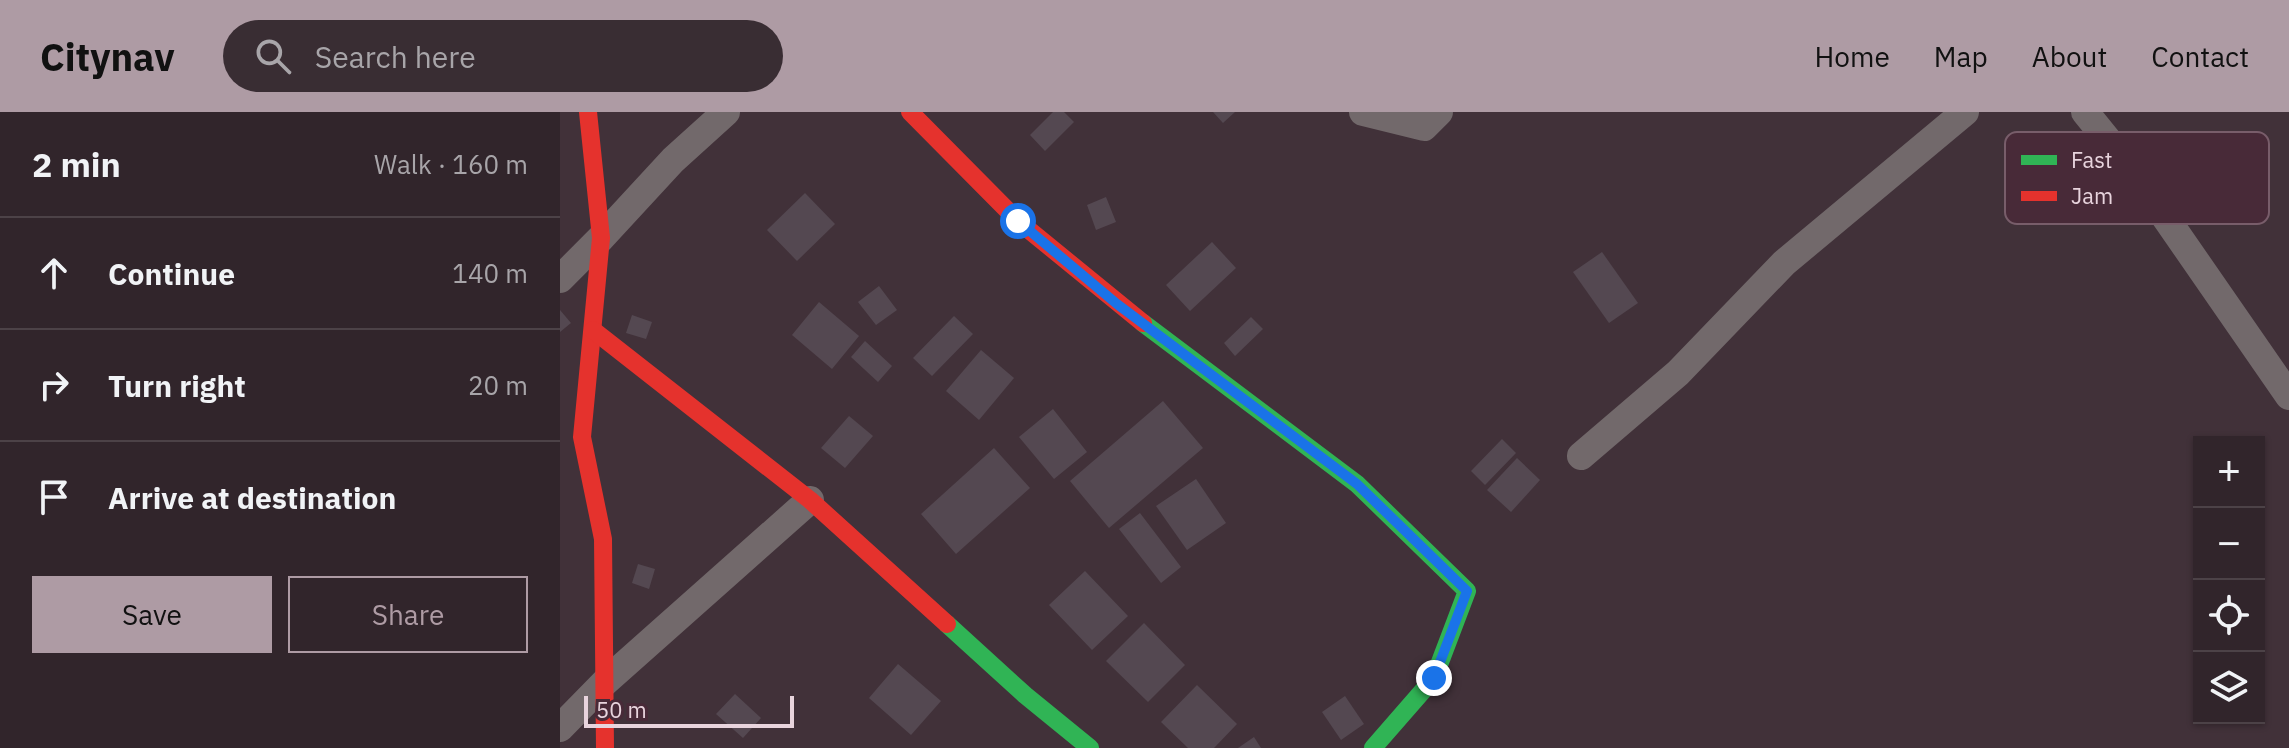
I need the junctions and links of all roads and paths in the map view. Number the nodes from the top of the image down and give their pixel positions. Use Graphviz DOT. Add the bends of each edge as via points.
graph roads {
  1 [pos="588,112"];
  2 [pos="726,112"];
  3 [pos="910,112"];
  4 [pos="1363,112"];
  5 [pos="1439,112"];
  6 [pos="1965,112"];
  7 [pos="2085,112"];
  8 [pos="2101,132"];
  9 [pos="2170,224"];
  10 [pos="601,238"];
  11 [pos="560,279"];
  12 [pos="593,330"];
  13 [pos="2289,396"];
  14 [pos="1581,456"];
  15 [pos="810,500"];
  16 [pos="605,682"];
  17 [pos="560,728"];
  18 [pos="605,748"];
  19 [pos="1090,748"];
  20 [pos="1373,748"];
  1 -- 10 [label="street"];
  2 -- 10 [label="street"];
  3 -- 20 [label="street" via="1018,221 1117,304 1357,484 1467,591 1434,678"];
  4 -- 5 [label="street" via="1424,127"];
  6 -- 14 [label="street" via="1784,263 1678,373"];
  7 -- 8 [label="street"];
  9 -- 13 [label="street"];
  10 -- 11 [label="street"];
  10 -- 12 [label="street"];
  12 -- 15 [label="street"];
  12 -- 16 [label="street" via="582,437 603,539"];
  15 -- 16 [label="street"];
  15 -- 19 [label="street"];
  16 -- 17 [label="street"];
  16 -- 18 [label="street"];
}
